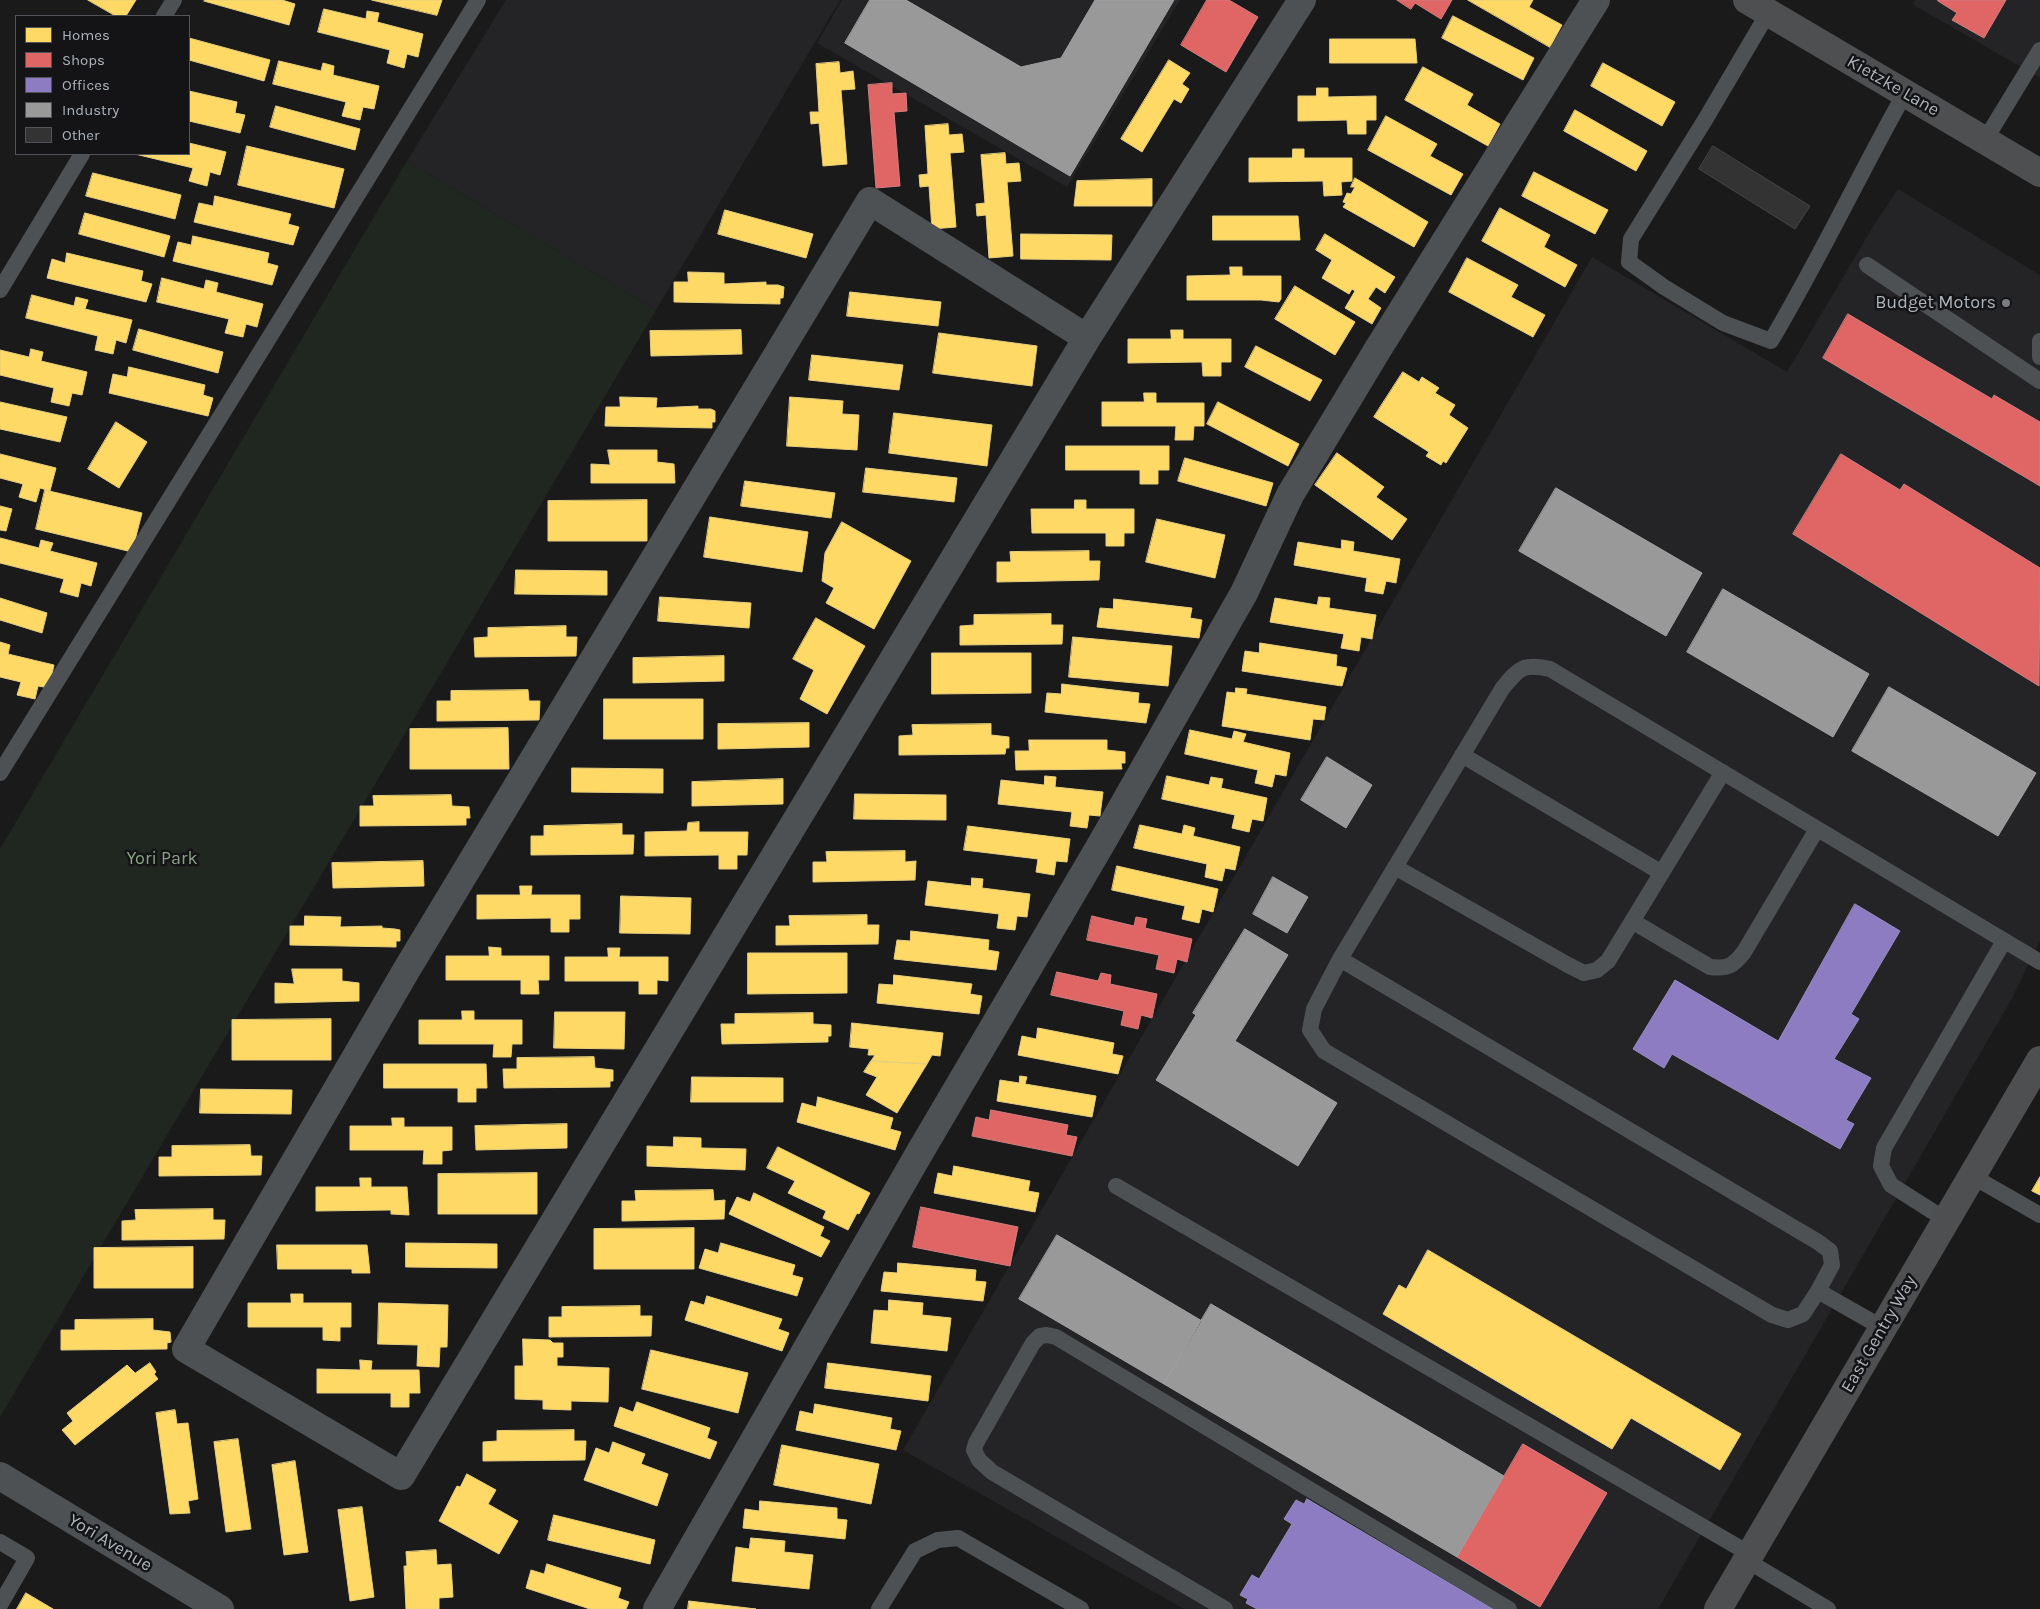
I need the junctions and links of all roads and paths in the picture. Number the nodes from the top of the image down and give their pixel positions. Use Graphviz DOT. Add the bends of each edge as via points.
graph roads {
  1 [pos="174,0"];
  2 [pos="478,0"];
  3 [pos="1302,0"];
  4 [pos="1596,0"];
  5 [pos="1758,6"];
  6 [pos="165,15"];
  7 [pos="2040,50"];
  8 [pos="1905,93"];
  9 [pos="1985,140"];
  10 [pos="81,155"];
  11 [pos="2040,173"];
  12 [pos="1867,264"];
  13 [pos="0,290"];
  14 [pos="1087,338"];
  15 [pos="2040,341"];
  16 [pos="2040,357"];
  17 [pos="2040,380"];
  18 [pos="1462,755"];
  19 [pos="1723,772"];
  20 [pos="0,773"];
  21 [pos="1817,829"];
  22 [pos="1395,867"];
  23 [pos="1662,873"];
  24 [pos="1632,921"];
  25 [pos="2004,941"];
  26 [pos="1340,960"];
  27 [pos="2040,962"];
  28 [pos="2040,1060"];
  29 [pos="1972,1176"];
  30 [pos="1116,1186"];
  31 [pos="2040,1215"];
  32 [pos="1946,1220"];
  33 [pos="1818,1291"];
  34 [pos="1883,1328"];
  35 [pos="0,1476"];
  36 [pos="0,1542"];
  37 [pos="1748,1557"];
  38 [pos="0,1605"];
  39 [pos="220,1609"];
  40 [pos="657,1609"];
  41 [pos="879,1609"];
  42 [pos="1081,1609"];
  43 [pos="1225,1609"];
  44 [pos="1510,1609"];
  45 [pos="1718,1609"];
  46 [pos="1828,1609"];
  1 -- 6 [label="lane"];
  2 -- 20 [label="lane"];
  3 -- 14 [label="street"];
  4 -- 40 [label="street" via="1290,495 1239,601 1105,837"];
  5 -- 8 [label="street, Kietzke Lane"];
  5 -- 8 [label="lane" via="1705,120 1631,239 1629,262 1714,318 1772,341"];
  7 -- 9 [label="lane"];
  8 -- 9 [label="street, Kietzke Lane"];
  9 -- 11 [label="street, Kietzke Lane"];
  10 -- 13 [label="lane"];
  12 -- 17 [label="lane"];
  14 -- 14 [label="street" via="401,1476 186,1349 412,961 870,201"];
  15 -- 16 [label="lane"];
  18 -- 19 [label="lane" via="1516,671 1533,666 1550,669"];
  18 -- 22 [label="lane"];
  18 -- 23 [label="lane"];
  19 -- 21 [label="lane"];
  19 -- 23 [label="lane"];
  21 -- 24 [label="lane" via="1735,963 1723,968 1710,966"];
  21 -- 25 [label="lane"];
  22 -- 24 [label="lane" via="1584,973 1597,970 1608,961"];
  22 -- 26 [label="lane"];
  23 -- 24 [label="lane"];
  25 -- 27 [label="lane"];
  25 -- 32 [label="lane" via="1884,1148 1881,1166 1890,1185"];
  26 -- 33 [label="lane" via="1818,1242 1830,1251 1832,1265"];
  26 -- 33 [label="lane" via="1314,1009 1310,1030 1324,1051 1772,1315 1788,1320 1803,1314"];
  28 -- 29 [label="street, East Gentry Way"];
  29 -- 31 [label="lane"];
  29 -- 32 [label="street, East Gentry Way"];
  30 -- 37 [label="lane"];
  32 -- 34 [label="street, East Gentry Way"];
  33 -- 34 [label="lane"];
  34 -- 37 [label="street, East Gentry Way"];
  35 -- 39 [label="street, Yori Avenue"];
  36 -- 38 [label="lane" via="28,1558"];
  37 -- 45 [label="street, East Gentry Way"];
  37 -- 46 [label="lane"];
  41 -- 42 [label="lane" via="915,1551 938,1540 958,1538"];
  43 -- 44 [label="lane" via="992,1472 979,1460 974,1450 976,1443 1040,1336 1056,1338"];
}
